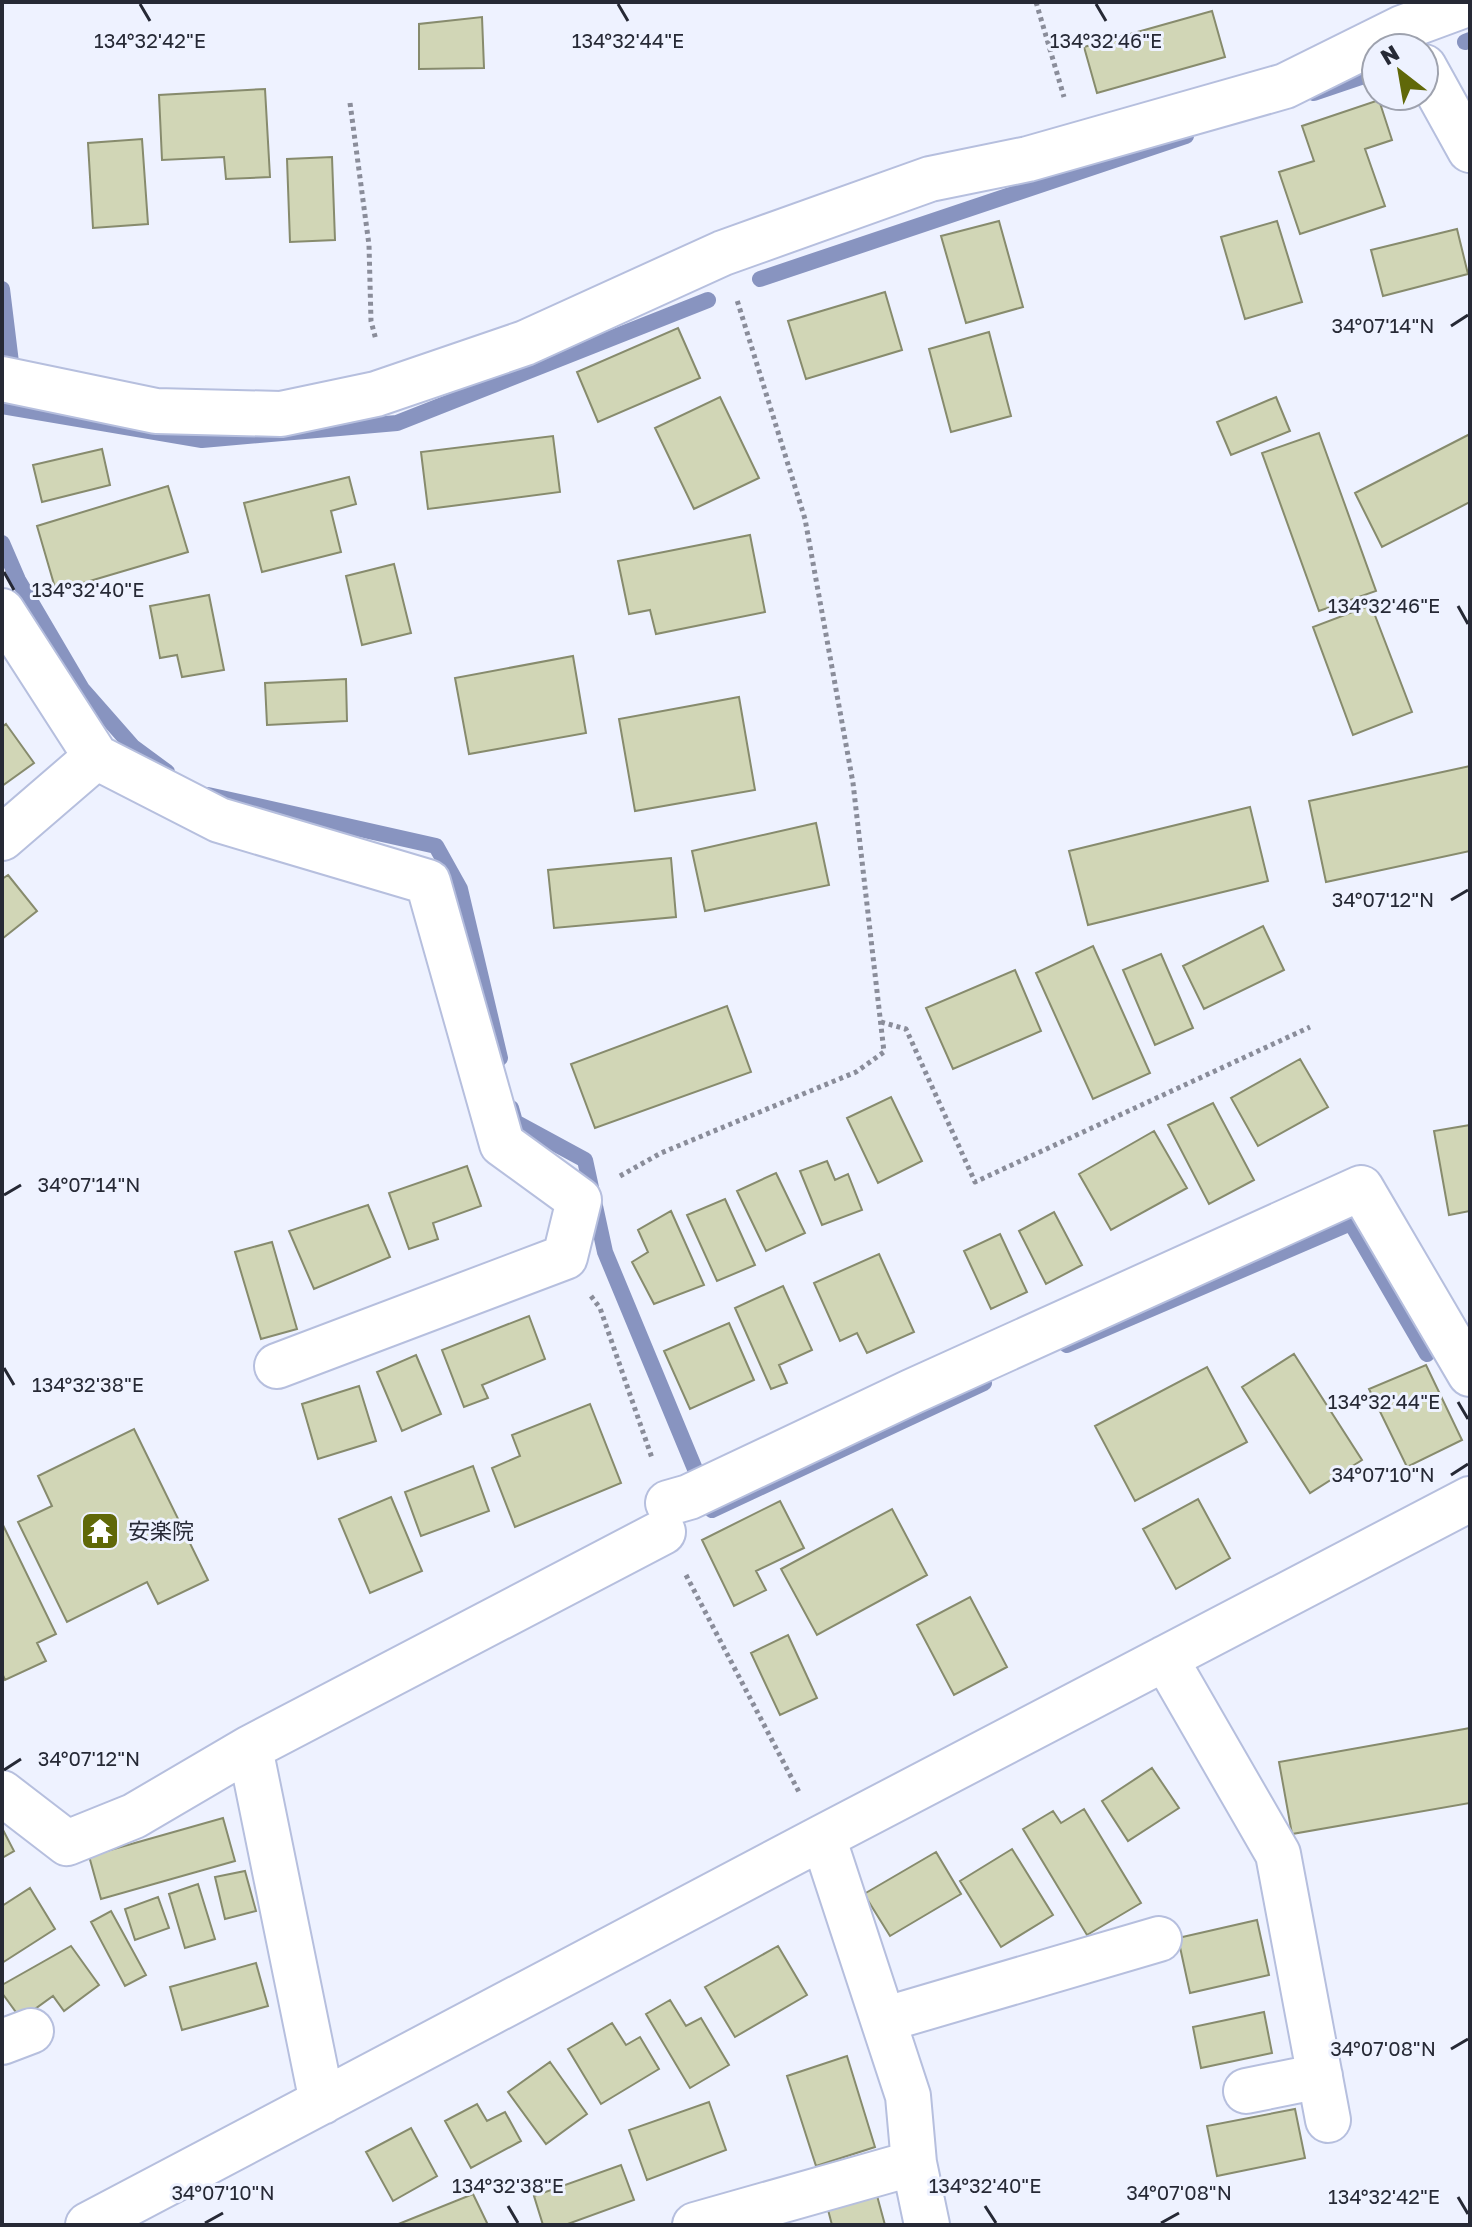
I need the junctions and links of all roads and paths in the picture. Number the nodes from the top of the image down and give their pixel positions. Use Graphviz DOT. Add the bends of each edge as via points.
graph roads {
  1 [pos="1036,2"];
  2 [pos="1470,3"];
  3 [pos="1401,26"];
  4 [pos="1440,96"];
  5 [pos="350,103"];
  6 [pos="1078,144"];
  7 [pos="1470,150"];
  8 [pos="723,253"];
  9 [pos="2,379"];
  10 [pos="389,390"];
  11 [pos="2,611"];
  12 [pos="96,757"];
  13 [pos="2,838"];
  14 [pos="881,1022"];
  15 [pos="1310,1027"];
  16 [pos="595,1190"];
  17 [pos="565,1257"];
  18 [pos="277,1366"];
  19 [pos="1470,1374"];
  20 [pos="1470,1499"];
  21 [pos="686,1503"];
  22 [pos="1165,1658"];
  23 [pos="250,1748"];
  24 [pos="2,1793"];
  25 [pos="823,1837"];
  26 [pos="1159,1939"];
  27 [pos="883,2020"];
  28 [pos="1320,2076"];
  29 [pos="1246,2091"];
  30 [pos="322,2102"];
  31 [pos="1328,2120"];
  32 [pos="914,2163"];
  33 [pos="115,2218"];
  34 [pos="695,2225"];
  35 [pos="927,2225"];
  1 -- 6 [label="path"];
  2 -- 3 [label="street"];
  3 -- 6 [label="street" via="1285,86"];
  4 -- 7 [label="street"];
  5 -- 10 [label="path" via="369,245 371,321"];
  6 -- 8 [label="street" via="930,179"];
  8 -- 10 [label="street" via="525,343"];
  8 -- 14 [label="path" via="805,519 853,783"];
  9 -- 10 [label="street" via="156,411 281,414"];
  11 -- 12 [label="street"];
  12 -- 13 [label="street"];
  12 -- 16 [label="street" via="219,820 428,882 502,1144"];
  14 -- 15 [label="path" via="906,1029 975,1182"];
  14 -- 16 [label="path" via="884,1052 856,1072 661,1153"];
  16 -- 17 [label="street"];
  17 -- 18 [label="street"];
  17 -- 21 [label="path" via="600,1308"];
  19 -- 21 [label="street" via="1361,1188 911,1392"];
  20 -- 22 [label="street"];
  21 -- 23 [label="street"];
  21 -- 25 [label="path"];
  22 -- 25 [label="street"];
  22 -- 28 [label="street" via="1278,1854"];
  23 -- 24 [label="street" via="134,1816 67,1843"];
  23 -- 30 [label="street"];
  25 -- 27 [label="street"];
  25 -- 30 [label="street"];
  26 -- 27 [label="street"];
  27 -- 32 [label="street" via="908,2096"];
  28 -- 29 [label="street"];
  28 -- 31 [label="street"];
  30 -- 33 [label="street"];
  32 -- 34 [label="street"];
  32 -- 35 [label="street"];
}
